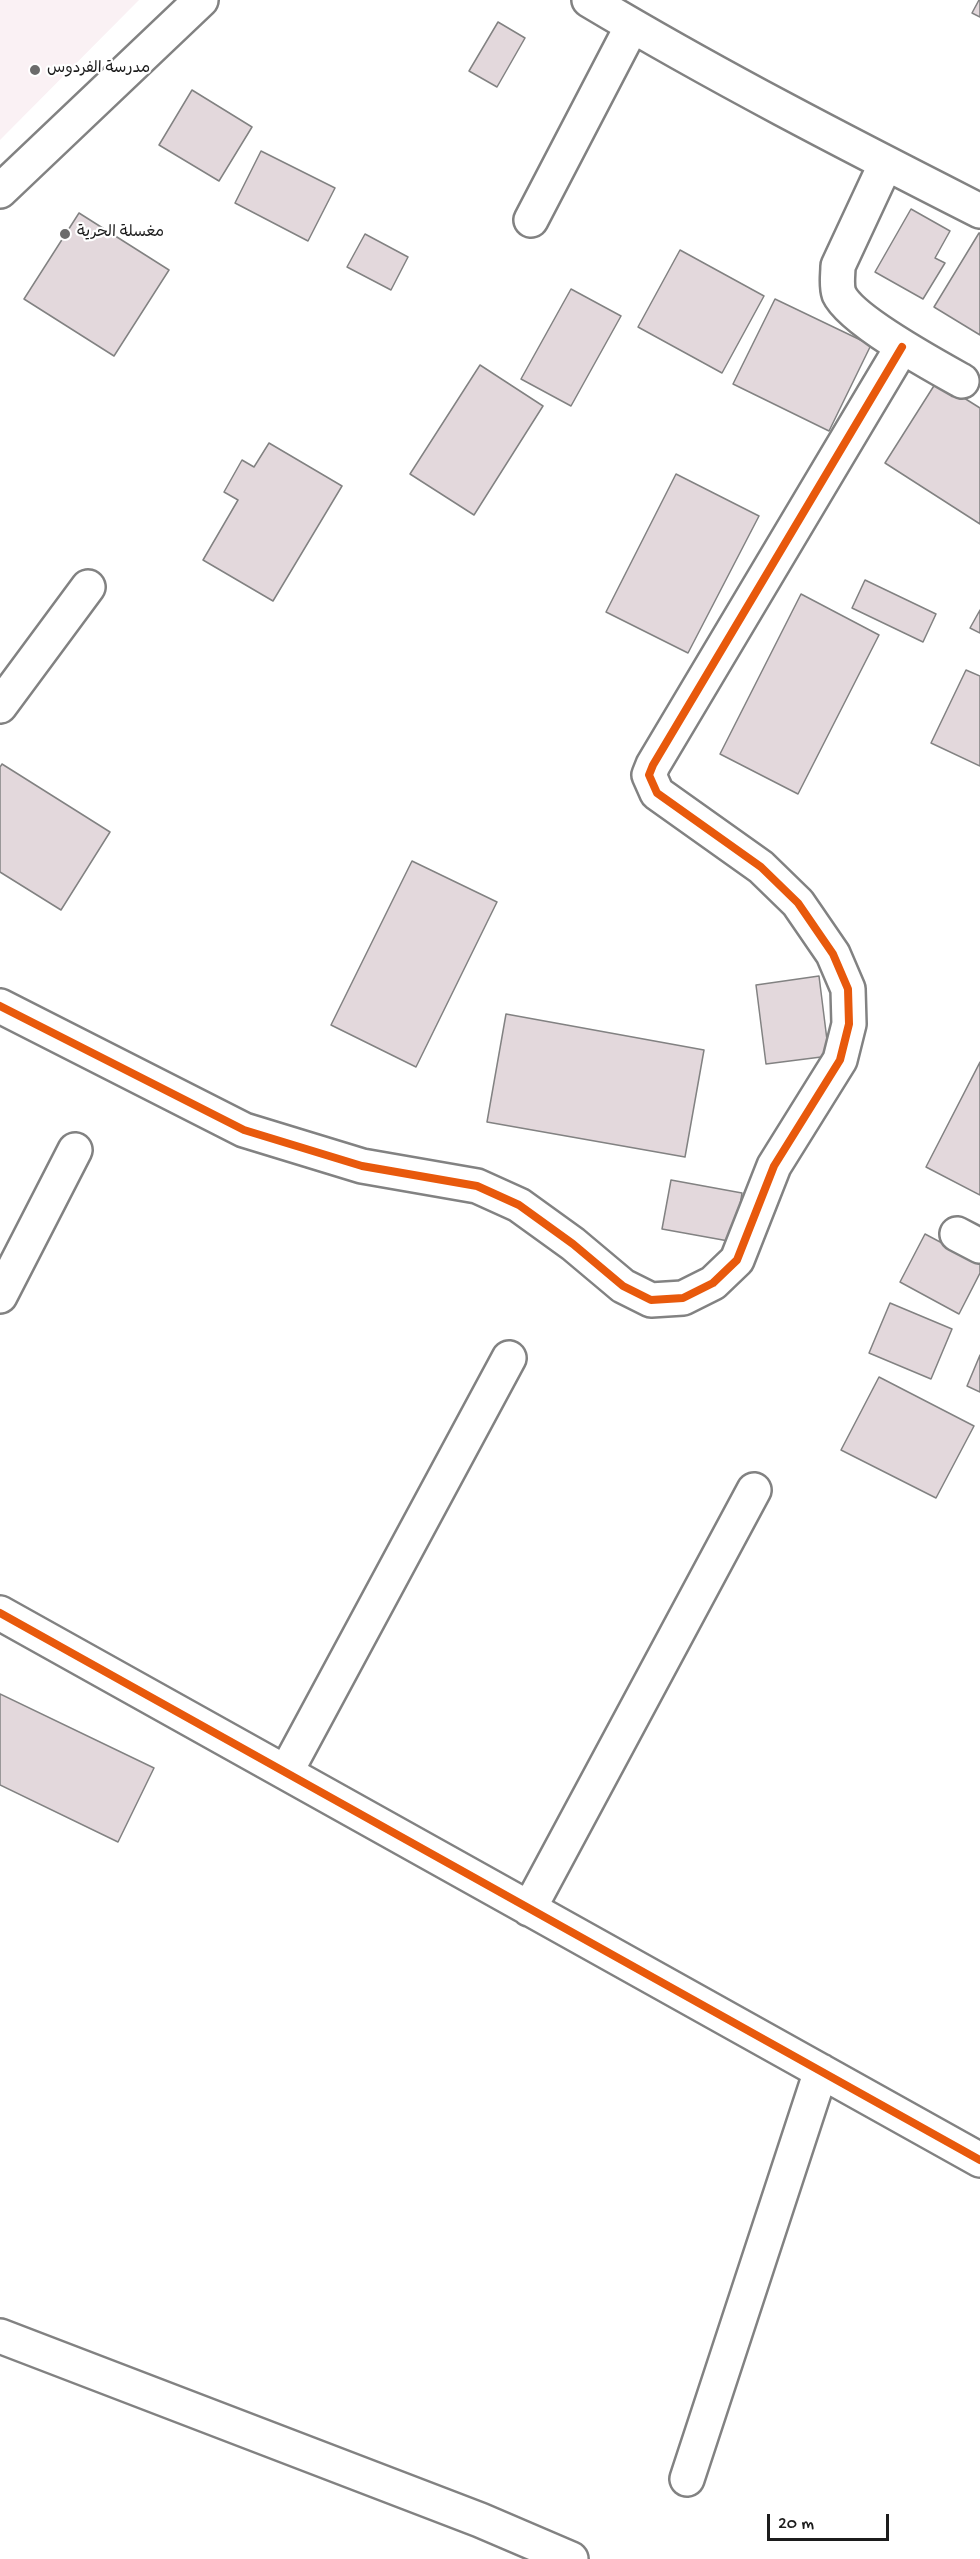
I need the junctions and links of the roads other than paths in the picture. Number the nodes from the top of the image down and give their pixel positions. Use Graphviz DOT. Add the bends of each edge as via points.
graph roads {
  1 [pos="201,0"];
  2 [pos="589,0"];
  3 [pos="632,26"];
  4 [pos="886,163"];
  5 [pos="0,191"];
  6 [pos="980,211"];
  7 [pos="531,220"];
  8 [pos="902,347"];
  9 [pos="962,381"];
  10 [pos="88,587"];
  11 [pos="0,706"];
  12 [pos="0,1006"];
  13 [pos="75,1150"];
  14 [pos="0,1296"];
  15 [pos="509,1358"];
  16 [pos="754,1490"];
  17 [pos="0,1613"];
  18 [pos="286,1772"];
  19 [pos="529,1908"];
  20 [pos="821,2071"];
  21 [pos="980,2160"];
  22 [pos="0,2336"];
  23 [pos="687,2479"];
  24 [pos="571,2559"];
  1 -- 5 [label="street"];
  2 -- 3 [label="street"];
  3 -- 4 [label="street"];
  3 -- 7 [label="street"];
  4 -- 6 [label="street"];
  4 -- 8 [label="street" via="838,266 837,283 850,308"];
  8 -- 9 [label="street"];
  8 -- 12 [label="street" via="649,775 657,793 761,867 798,903 833,954 848,989 849,1024 840,1060 774,1166 737,1260 713,1283 683,1298 651,1300 623,1286 519,1205 477,1186 362,1166 244,1130"];
  10 -- 11 [label="street"];
  13 -- 14 [label="street"];
  15 -- 18 [label="street"];
  16 -- 19 [label="street"];
  17 -- 18 [label="street"];
  18 -- 19 [label="street"];
  19 -- 20 [label="street"];
  20 -- 21 [label="street"];
  20 -- 23 [label="street"];
  22 -- 24 [label="street" via="480,2520"];
}
